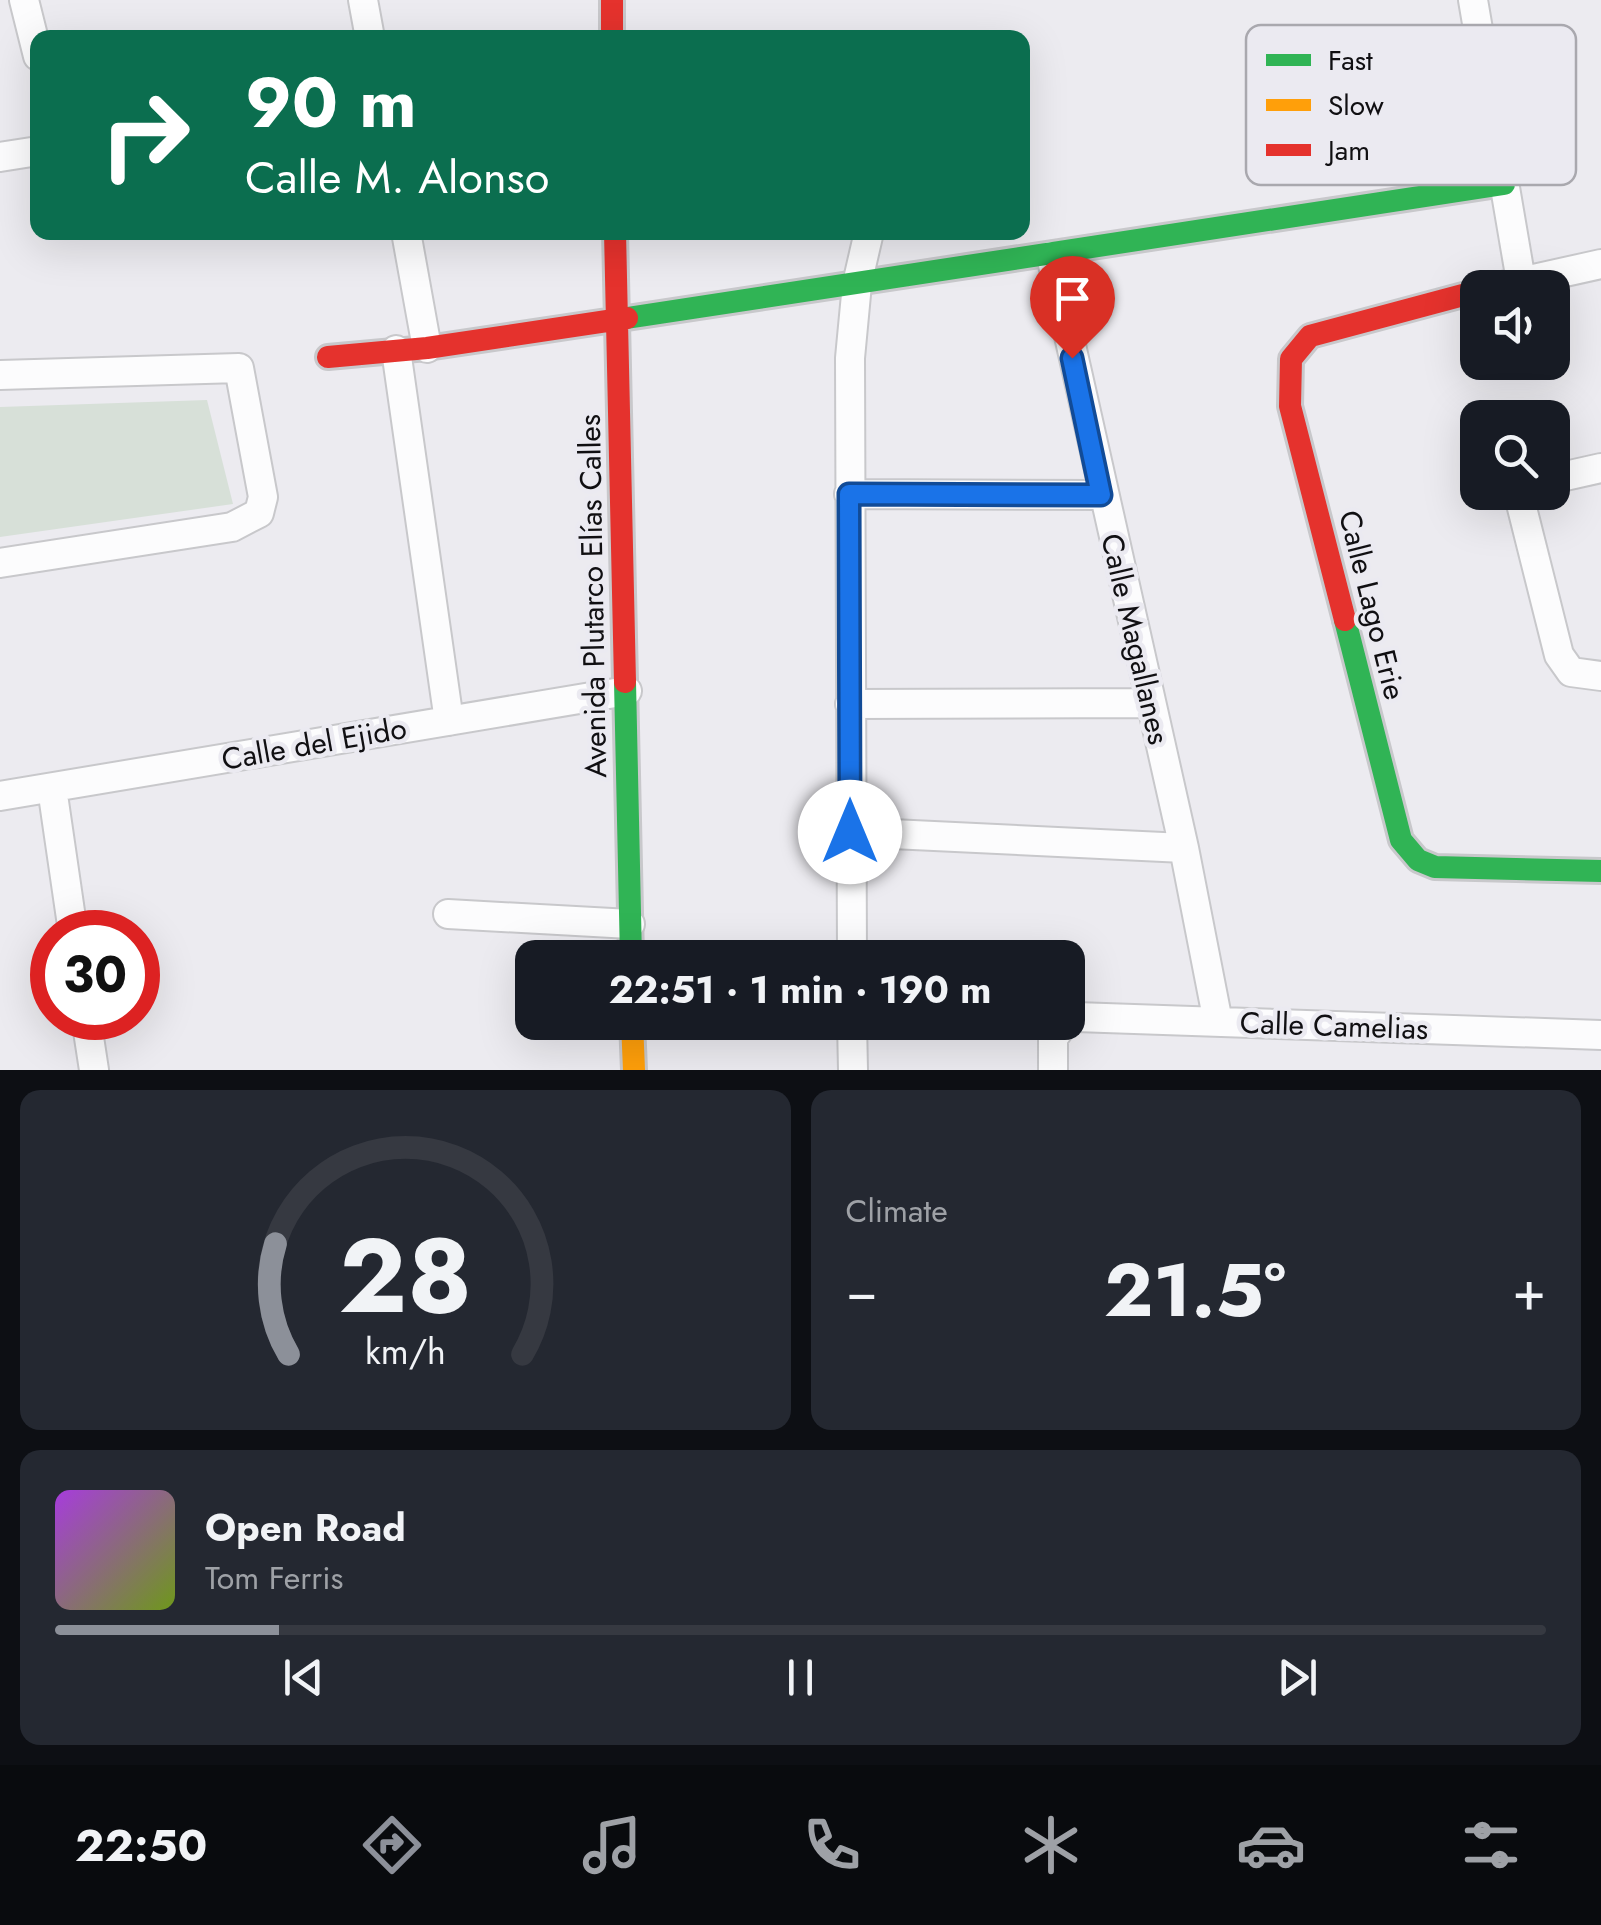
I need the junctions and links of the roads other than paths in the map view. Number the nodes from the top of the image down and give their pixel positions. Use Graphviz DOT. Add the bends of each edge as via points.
graph roads {
  1 [pos="24,0"];
  2 [pos="363,0"];
  3 [pos="612,0"];
  4 [pos="1474,0"];
  5 [pos="1478,25"];
  6 [pos="32,30"];
  7 [pos="369,30"];
  8 [pos="612,30"];
  9 [pos="30,153"];
  10 [pos="0,156"];
  11 [pos="1498,185"];
  12 [pos="1504,185"];
  13 [pos="407,240"];
  14 [pos="615,240"];
  15 [pos="867,240"];
  16 [pos="1051,256"];
  17 [pos="1601,264"];
  18 [pos="1507,270"];
  19 [pos="1570,271"];
  20 [pos="857,284"];
  21 [pos="1460,296"];
  22 [pos="616,319"];
  23 [pos="427,348"];
  24 [pos="396,350"];
  25 [pos="328,357"];
  26 [pos="0,375"];
  27 [pos="1601,468"];
  28 [pos="1570,475"];
  29 [pos="849,494"];
  30 [pos="1101,495"];
  31 [pos="1523,510"];
  32 [pos="0,564"];
  33 [pos="1601,676"];
  34 [pos="628,691"];
  35 [pos="1149,703"];
  36 [pos="850,704"];
  37 [pos="449,721"];
  38 [pos="52,788"];
  39 [pos="0,796"];
  40 [pos="850,832"];
  41 [pos="1184,848"];
  42 [pos="1601,870"];
  43 [pos="70,910"];
  44 [pos="448,914"];
  45 [pos="630,924"];
  46 [pos="630,940"];
  47 [pos="852,940"];
  48 [pos="1085,1017"];
  49 [pos="1218,1022"];
  50 [pos="1601,1035"];
  51 [pos="89,1040"];
  52 [pos="633,1040"];
  53 [pos="852,1040"];
  54 [pos="1060,1040"];
  55 [pos="94,1070"];
  56 [pos="634,1070"];
  57 [pos="853,1070"];
  58 [pos="1053,1070"];
  1 -- 6 [label="street"];
  2 -- 7 [label="street"];
  3 -- 8 [label="street"];
  4 -- 5 [label="street"];
  9 -- 10 [label="street"];
  11 -- 16 [label="street"];
  12 -- 18 [label="street"];
  13 -- 23 [label="street"];
  14 -- 22 [label="street, Avenida Plutarco Elías Calles"];
  15 -- 20 [label="street"];
  16 -- 20 [label="street"];
  16 -- 30 [label="street, Calle Magallanes"];
  17 -- 19 [label="street"];
  20 -- 22 [label="street"];
  20 -- 29 [label="street"];
  21 -- 42 [label="street, Calle Lago Erie" via="1325,330 1294,349 1286,380 1290,406 1396,822 1410,853 1427,866"];
  22 -- 23 [label="street"];
  22 -- 34 [label="street, Avenida Plutarco Elías Calles"];
  23 -- 24 [label="street"];
  24 -- 25 [label="street"];
  24 -- 37 [label="street"];
  26 -- 32 [label="street" via="238,368 262,478 259,513 232,527"];
  27 -- 28 [label="street"];
  29 -- 30 [label="street"];
  29 -- 36 [label="street"];
  30 -- 35 [label="street, Calle Magallanes"];
  31 -- 33 [label="street" via="1560,655 1570,672"];
  34 -- 37 [label="street, Calle del Ejido"];
  34 -- 45 [label="street, Avenida Plutarco Elías Calles"];
  35 -- 36 [label="street"];
  35 -- 41 [label="street, Calle Magallanes"];
  36 -- 40 [label="street"];
  37 -- 38 [label="street, Calle del Ejido"];
  38 -- 39 [label="street, Calle del Ejido"];
  38 -- 43 [label="street"];
  40 -- 41 [label="street"];
  40 -- 47 [label="street"];
  41 -- 49 [label="street, Calle Magallanes"];
  44 -- 45 [label="street"];
  45 -- 46 [label="street, Avenida Plutarco Elías Calles"];
  48 -- 49 [label="street, Calle Camelias"];
  49 -- 50 [label="street, Calle Camelias"];
  51 -- 55 [label="street"];
  52 -- 56 [label="street"];
  53 -- 57 [label="street"];
  54 -- 58 [label="street"];
}
